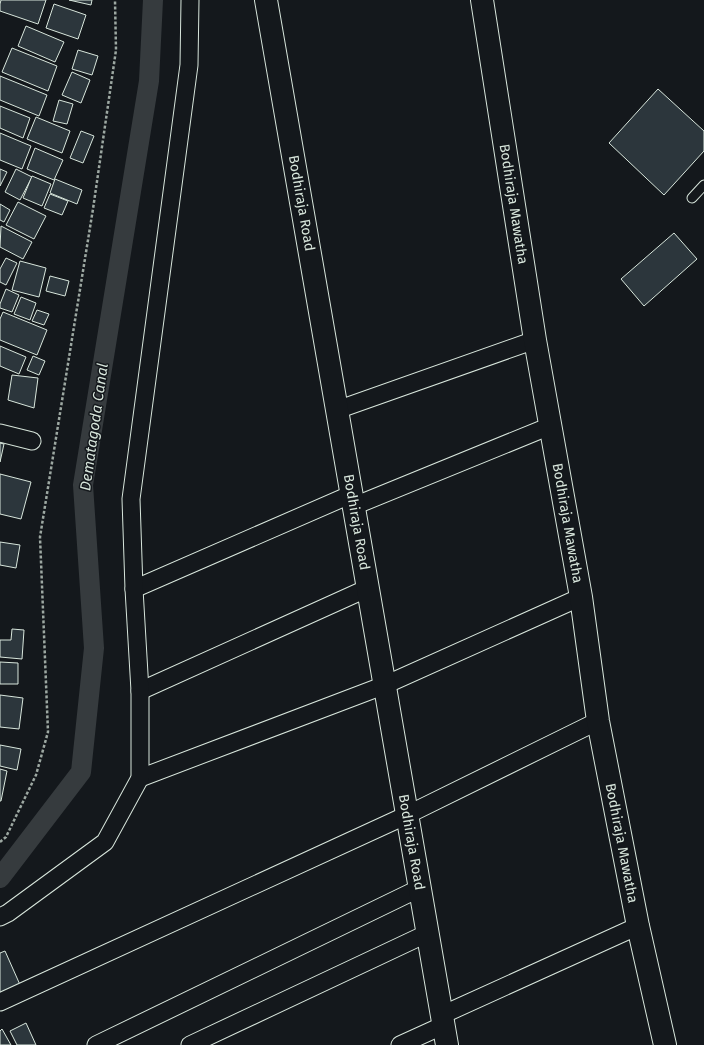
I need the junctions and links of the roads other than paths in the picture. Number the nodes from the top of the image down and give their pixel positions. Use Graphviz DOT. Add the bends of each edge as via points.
graph roads {
  1 [pos="190,0"];
  2 [pos="266,0"];
  3 [pos="482,0"];
  4 [pos="704,185"];
  5 [pos="692,198"];
  6 [pos="535,340"];
  7 [pos="337,410"];
  8 [pos="550,426"];
  9 [pos="0,433"];
  10 [pos="32,441"];
  11 [pos="353,500"];
  12 [pos="134,588"];
  13 [pos="368,588"];
  14 [pos="582,597"];
  15 [pos="385,685"];
  16 [pos="140,691"];
  17 [pos="598,721"];
  18 [pos="140,778"];
  19 [pos="407,814"];
  20 [pos="420,888"];
  21 [pos="0,917"];
  22 [pos="638,926"];
  23 [pos="428,933"];
  24 [pos="0,1002"];
  25 [pos="444,1028"];
  26 [pos="96,1045"];
  27 [pos="190,1045"];
  28 [pos="400,1045"];
  29 [pos="664,1045"];
  1 -- 12 [label="street" via="189,64 131,499"];
  2 -- 7 [label="street, Bodhiraja Road"];
  3 -- 6 [label="street, Bodhiraja Mawatha"];
  4 -- 5 [label="lane"];
  6 -- 7 [label="street"];
  6 -- 8 [label="street, Bodhiraja Mawatha"];
  7 -- 11 [label="street, Bodhiraja Road"];
  8 -- 11 [label="street"];
  8 -- 14 [label="street, Bodhiraja Mawatha"];
  9 -- 10 [label="street"];
  11 -- 12 [label="street"];
  11 -- 13 [label="street, Bodhiraja Road"];
  12 -- 16 [label="street"];
  13 -- 15 [label="street, Bodhiraja Road"];
  13 -- 16 [label="street"];
  14 -- 15 [label="street"];
  14 -- 17 [label="street, Bodhiraja Mawatha"];
  15 -- 18 [label="street"];
  15 -- 19 [label="street, Bodhiraja Road"];
  16 -- 18 [label="street"];
  17 -- 19 [label="street"];
  17 -- 22 [label="street, Bodhiraja Mawatha"];
  18 -- 21 [label="street" via="105,842"];
  19 -- 20 [label="street, Bodhiraja Road"];
  19 -- 24 [label="street"];
  20 -- 23 [label="street, Bodhiraja Road"];
  20 -- 26 [label="street"];
  22 -- 25 [label="street"];
  22 -- 29 [label="street, Bodhiraja Mawatha"];
  23 -- 25 [label="street, Bodhiraja Road"];
  23 -- 27 [label="street"];
  25 -- 28 [label="street"];
}
